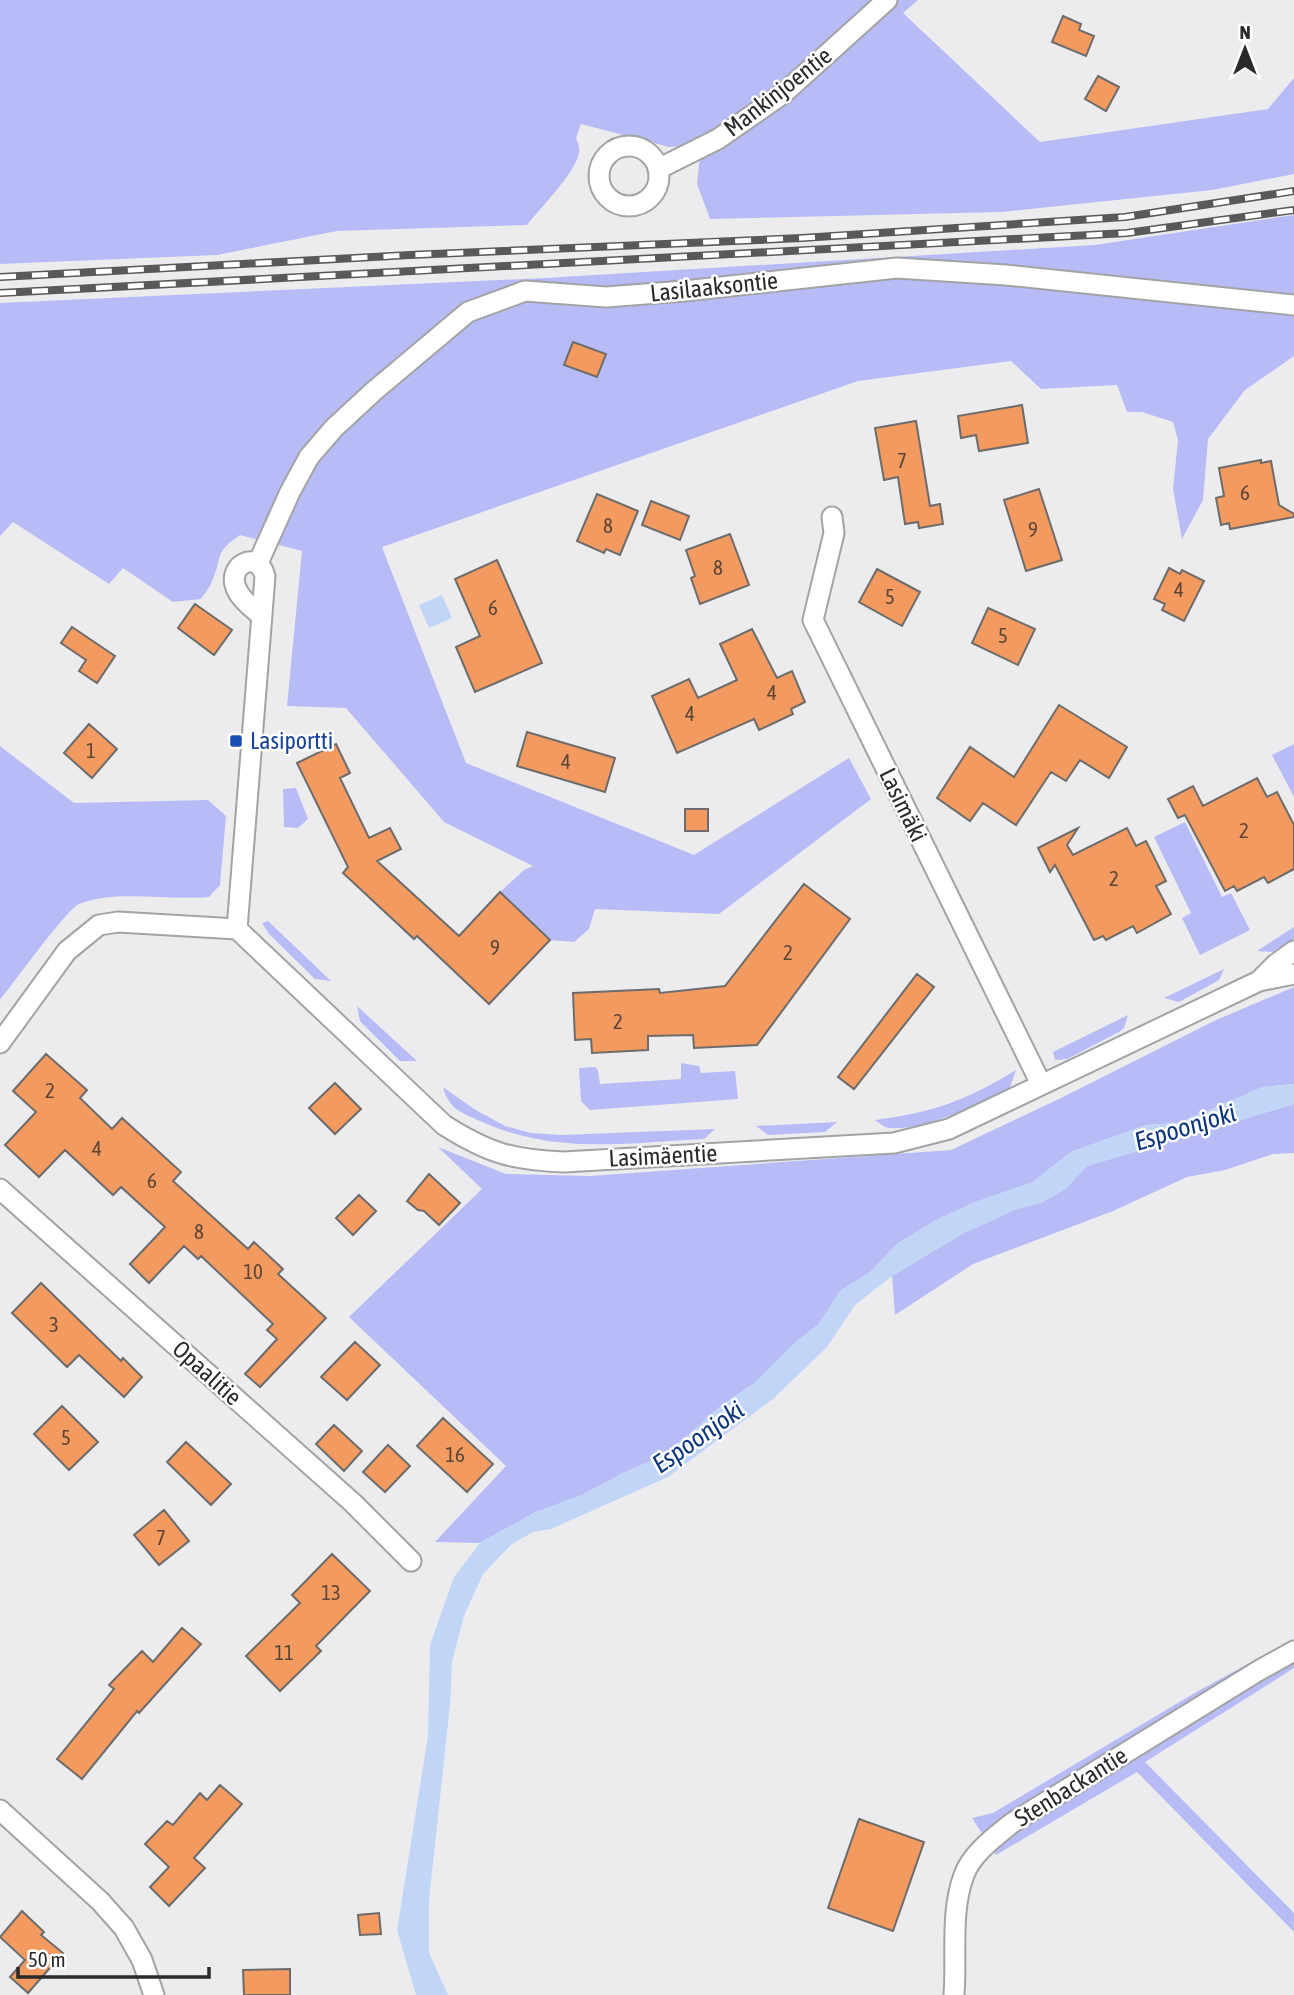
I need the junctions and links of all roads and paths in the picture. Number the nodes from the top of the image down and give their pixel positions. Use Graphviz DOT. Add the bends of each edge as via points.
graph roads {
  1 [pos="887,0"];
  2 [pos="657,169"];
  3 [pos="1294,305"];
  4 [pos="832,517"];
  5 [pos="258,563"];
  6 [pos="262,616"];
  7 [pos="237,929"];
  8 [pos="1294,951"];
  9 [pos="1294,974"];
  10 [pos="1259,981"];
  11 [pos="0,1043"];
  12 [pos="1041,1084"];
  13 [pos="0,1189"];
  14 [pos="411,1561"];
  15 [pos="1294,1651"];
  16 [pos="0,1810"];
  17 [pos="154,1995"];
  18 [pos="954,1995"];
  1 -- 2 [label="street, Mankinjoentie" via="784,93 718,139"];
  3 -- 5 [label="street, Lasilaaksontie" via="897,268 606,297 525,291 468,312 334,428 309,457"];
  4 -- 12 [label="street, Lasimäki" via="834,533 813,620"];
  5 -- 6 [label="street" via="265,576"];
  5 -- 6 [label="street" via="240,565 233,578 238,593"];
  6 -- 7 [label="street"];
  7 -- 11 [label="street" via="118,922 99,925 67,951"];
  7 -- 12 [label="street, Lasimäentie" via="444,1125 501,1155 530,1161 894,1143 949,1129"];
  8 -- 10 [label="street, Lasimäentie"];
  9 -- 10 [label="street, Lasimäentie"];
  10 -- 12 [label="street, Lasimäentie"];
  13 -- 14 [label="street, Opaalitie" via="354,1503"];
  15 -- 18 [label="street, Stenbackantie" via="1012,1823 980,1851 964,1873 957,1908"];
  16 -- 17 [label="street" via="124,1928"];
}
